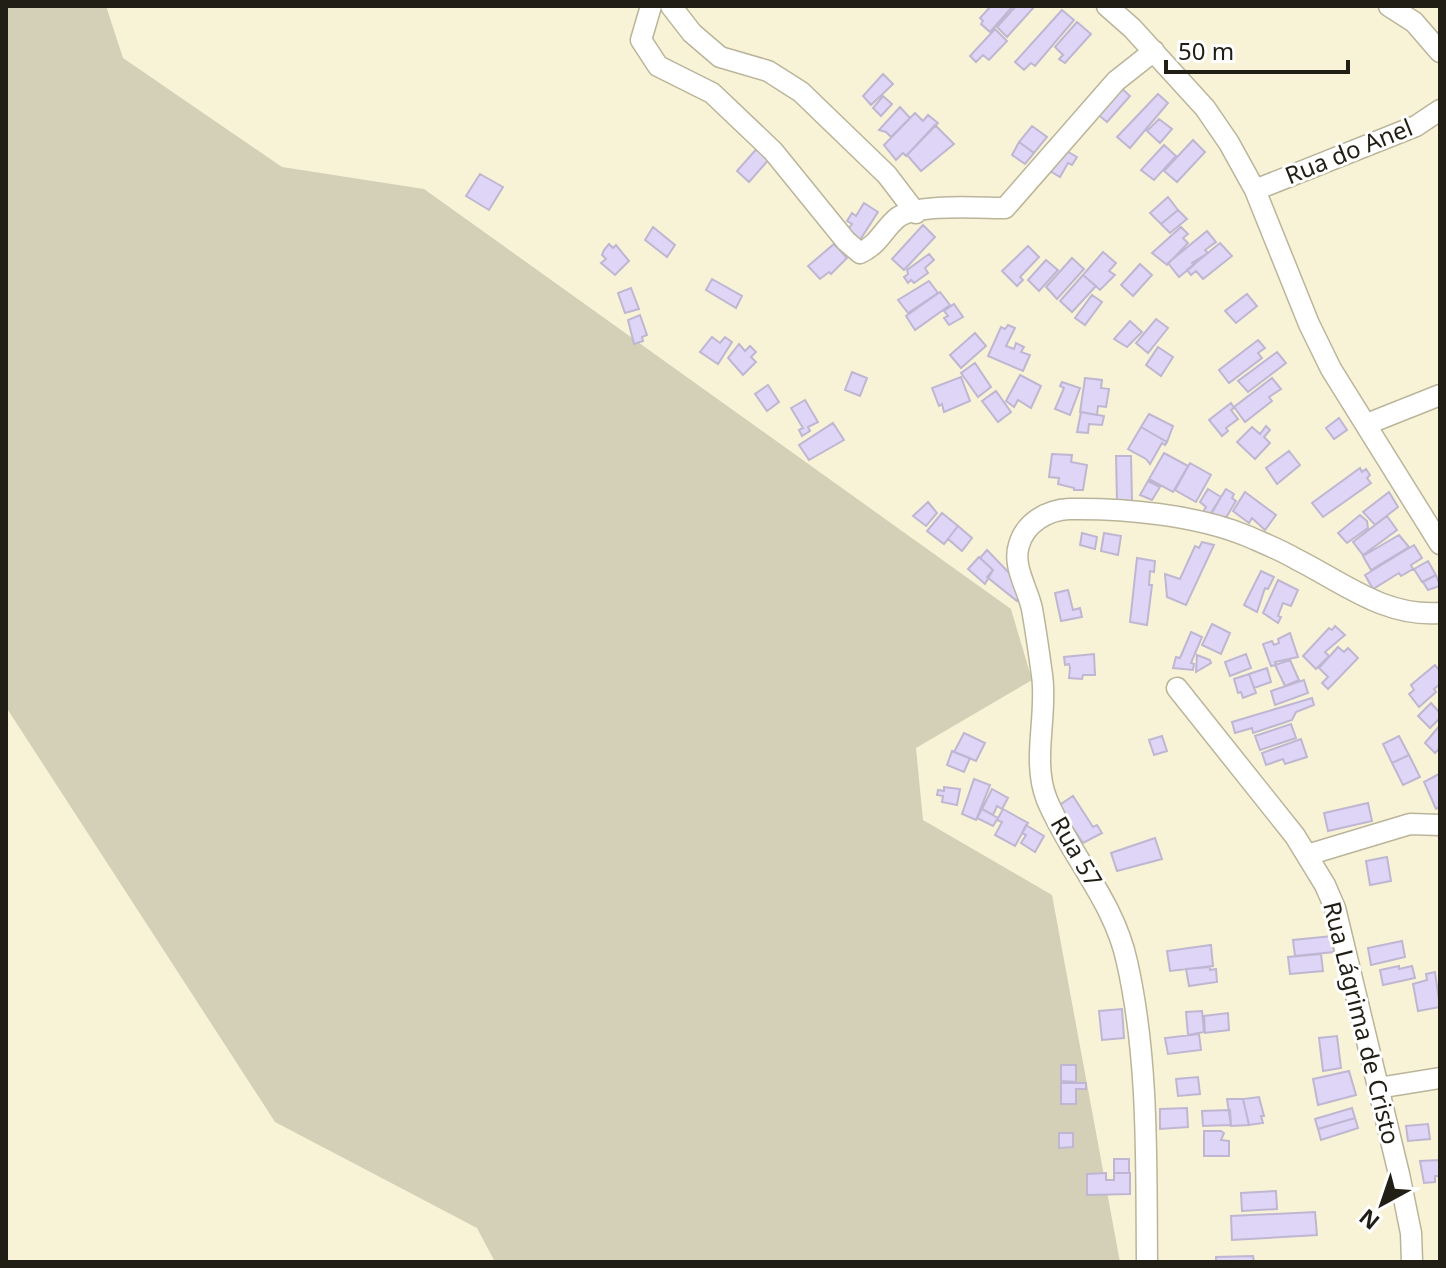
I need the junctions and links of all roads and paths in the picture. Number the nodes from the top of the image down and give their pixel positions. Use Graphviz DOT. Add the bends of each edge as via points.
graph roads {
  1 [pos="651,6"];
  2 [pos="671,6"];
  3 [pos="1107,6"];
  4 [pos="1389,6"];
  5 [pos="1154,51"];
  6 [pos="1440,52"];
  7 [pos="1440,110"];
  8 [pos="1255,190"];
  9 [pos="916,213"];
  10 [pos="1440,395"];
  11 [pos="1367,424"];
  12 [pos="1440,544"];
  13 [pos="1440,613"];
  14 [pos="1177,688"];
  15 [pos="1440,825"];
  16 [pos="1307,855"];
  17 [pos="1440,1078"];
  18 [pos="1378,1088"];
  19 [pos="1147,1262"];
  20 [pos="1412,1262"];
  1 -- 9 [label="street" via="641,40 658,66 712,93 773,151 860,253 873,247 899,216"];
  2 -- 9 [label="street" via="720,57 768,71 801,92 887,175"];
  3 -- 5 [label="street"];
  4 -- 6 [label="street" via="1414,22"];
  5 -- 8 [label="street" via="1205,108"];
  5 -- 9 [label="street" via="1116,81 1005,208 943,206"];
  7 -- 8 [label="street, Rua do Anel" via="1416,126"];
  8 -- 11 [label="street" via="1309,324"];
  10 -- 11 [label="street"];
  11 -- 12 [label="street"];
  13 -- 19 [label="street, Rua 57" via="1419,615 1361,597 1243,535 1185,519 1064,509 1026,529 1017,548 1043,680 1041,769 1046,798 1109,907 1127,961 1146,1101"];
  14 -- 16 [label="street, Rua Lágrima de Cristo"];
  15 -- 16 [label="street" via="1410,824"];
  16 -- 18 [label="street, Rua Lágrima de Cristo" via="1335,908"];
  17 -- 18 [label="street"];
  18 -- 20 [label="street, Rua Lágrima de Cristo" via="1411,1233"];
}
